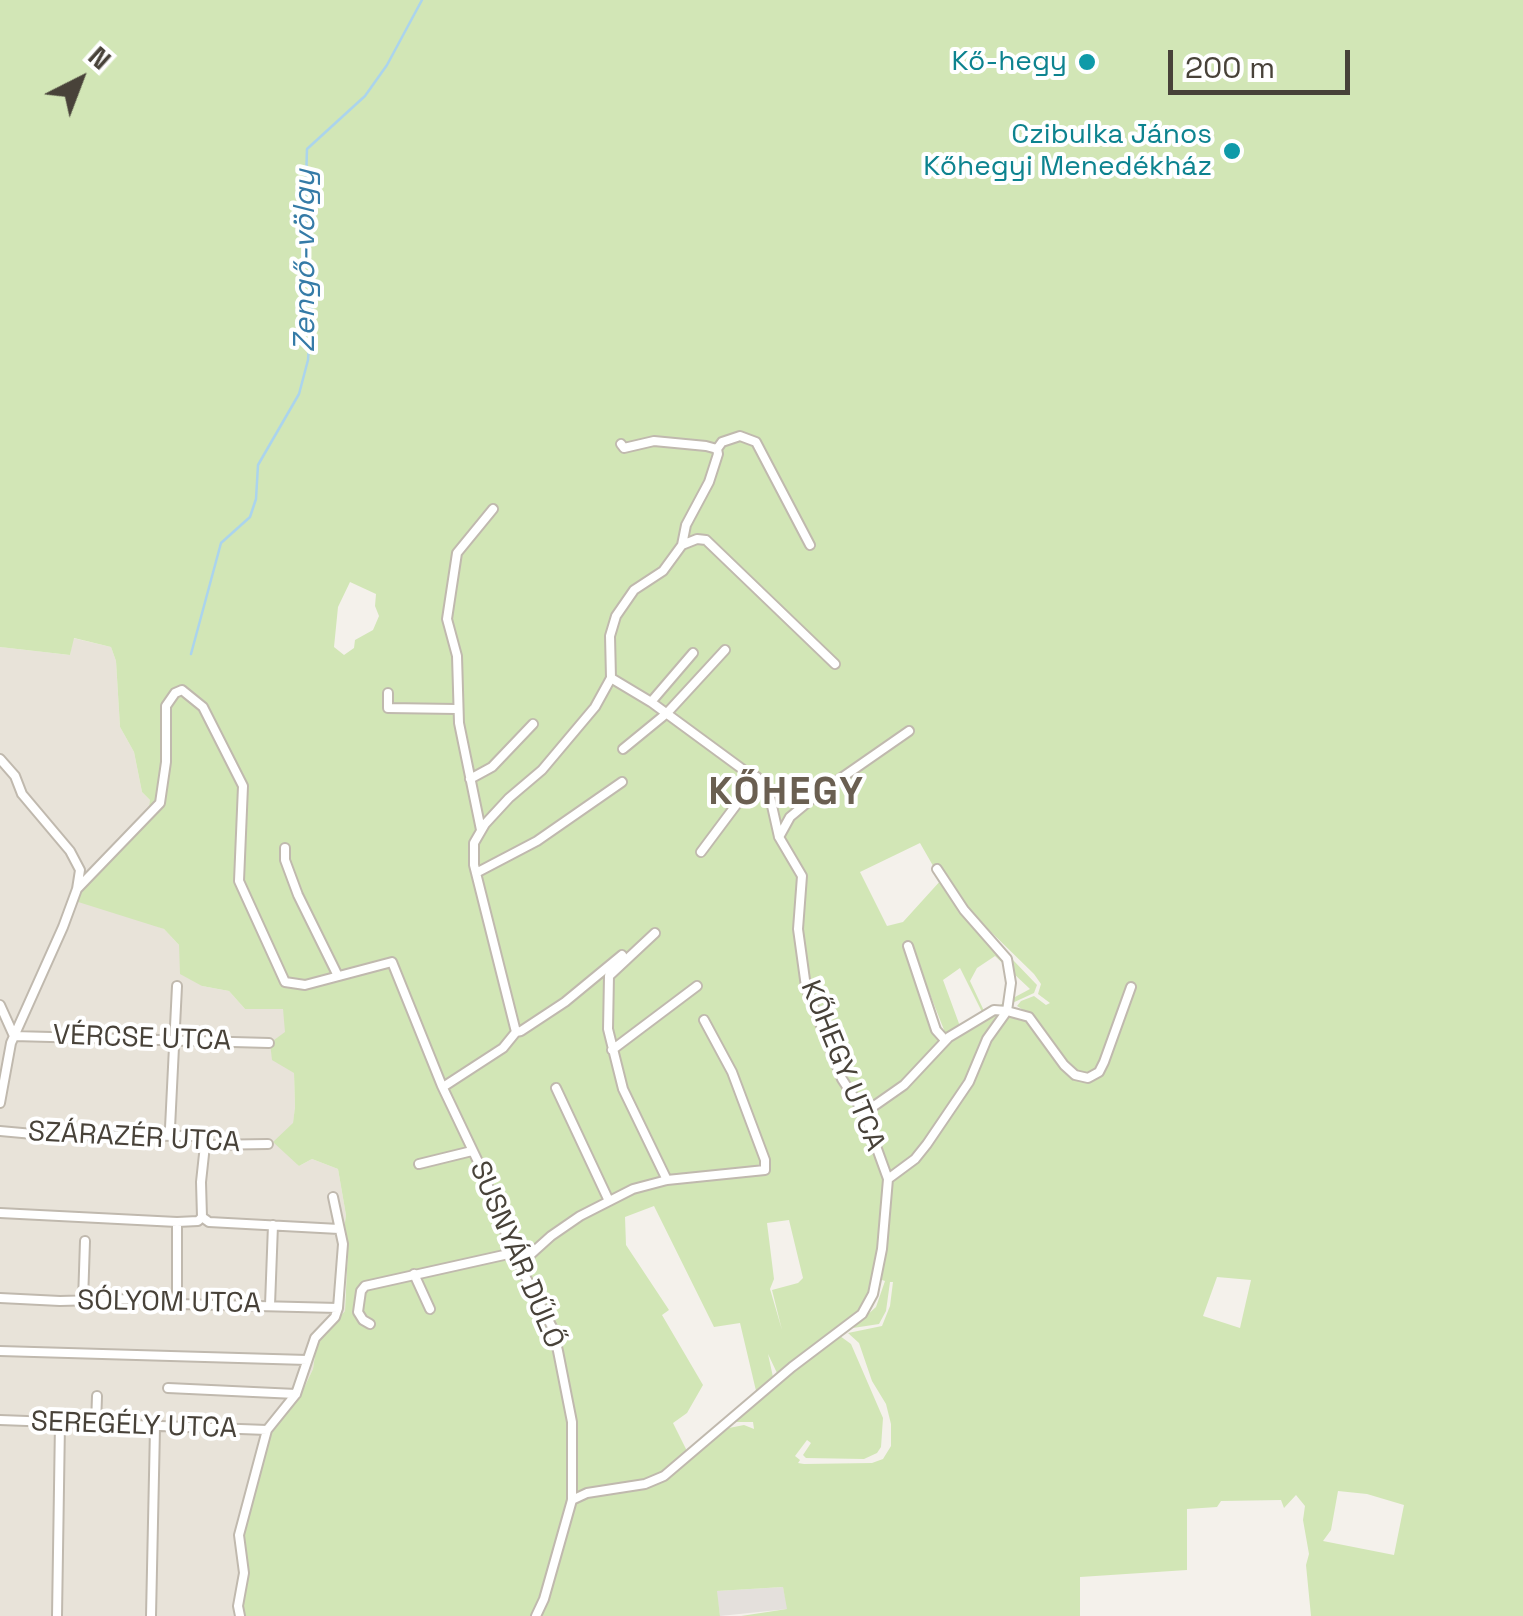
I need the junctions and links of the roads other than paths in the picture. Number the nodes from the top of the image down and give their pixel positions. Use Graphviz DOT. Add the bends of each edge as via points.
graph roads {
  1 [pos="621,444"];
  2 [pos="717,448"];
  3 [pos="493,508"];
  4 [pos="682,545"];
  5 [pos="810,545"];
  6 [pos="725,650"];
  7 [pos="693,652"];
  8 [pos="835,664"];
  9 [pos="611,678"];
  10 [pos="388,694"];
  11 [pos="651,702"];
  12 [pos="456,710"];
  13 [pos="668,713"];
  14 [pos="533,724"];
  15 [pos="909,731"];
  16 [pos="623,749"];
  17 [pos="0,760"];
  18 [pos="757,776"];
  19 [pos="470,779"];
  20 [pos="622,782"];
  21 [pos="483,827"];
  22 [pos="779,837"];
  23 [pos="285,848"];
  24 [pos="701,852"];
  25 [pos="937,869"];
  26 [pos="476,873"];
  27 [pos="77,888"];
  28 [pos="655,933"];
  29 [pos="908,946"];
  30 [pos="622,955"];
  31 [pos="614,964"];
  32 [pos="338,976"];
  33 [pos="177,986"];
  34 [pos="697,986"];
  35 [pos="1132,987"];
  36 [pos="0,1005"];
  37 [pos="1008,1010"];
  38 [pos="704,1020"];
  39 [pos="516,1032"];
  40 [pos="14,1036"];
  41 [pos="176,1039"];
  42 [pos="945,1040"];
  43 [pos="269,1043"];
  44 [pos="612,1050"];
  45 [pos="443,1087"];
  46 [pos="556,1088"];
  47 [pos="0,1103"];
  48 [pos="864,1114"];
  49 [pos="0,1131"];
  50 [pos="165,1136"];
  51 [pos="268,1144"];
  52 [pos="205,1145"];
  53 [pos="472,1150"];
  54 [pos="419,1164"];
  55 [pos="888,1179"];
  56 [pos="667,1180"];
  57 [pos="333,1197"];
  58 [pos="608,1201"];
  59 [pos="0,1213"];
  60 [pos="202,1217"];
  61 [pos="177,1222"];
  62 [pos="273,1225"];
  63 [pos="338,1230"];
  64 [pos="85,1241"];
  65 [pos="514,1253"];
  66 [pos="521,1263"];
  67 [pos="414,1274"];
  68 [pos="0,1298"];
  69 [pos="82,1300"];
  70 [pos="176,1304"];
  71 [pos="270,1305"];
  72 [pos="338,1308"];
  73 [pos="430,1309"];
  74 [pos="370,1324"];
  75 [pos="0,1352"];
  76 [pos="308,1360"];
  77 [pos="168,1388"];
  78 [pos="296,1394"];
  79 [pos="97,1396"];
  80 [pos="0,1420"];
  81 [pos="60,1424"];
  82 [pos="96,1425"];
  83 [pos="155,1428"];
  84 [pos="267,1430"];
  85 [pos="572,1500"];
  86 [pos="57,1616"];
  87 [pos="152,1616"];
  88 [pos="240,1616"];
  89 [pos="536,1616"];
  1 -- 2 [label="street"];
  2 -- 4 [label="street" via="716,466"];
  2 -- 5 [label="street" via="740,436 756,442"];
  3 -- 12 [label="street" via="455,562 447,619 457,656"];
  4 -- 8 [label="street" via="702,538 714,546"];
  4 -- 9 [label="street" via="621,606 610,636"];
  6 -- 13 [label="street"];
  7 -- 11 [label="street"];
  9 -- 11 [label="street"];
  9 -- 21 [label="street" via="549,762"];
  10 -- 12 [label="street" via="390,708"];
  11 -- 13 [label="street"];
  12 -- 19 [label="street"];
  13 -- 16 [label="street"];
  13 -- 18 [label="street"];
  14 -- 19 [label="street" via="492,767"];
  15 -- 22 [label="street" via="814,797"];
  17 -- 27 [label="street" via="70,851 80,870"];
  18 -- 22 [label="street, KŐHEGY UTCA" via="772,796"];
  18 -- 24 [label="street"];
  19 -- 21 [label="street"];
  20 -- 26 [label="street"];
  21 -- 26 [label="street" via="472,849"];
  22 -- 48 [label="street, KŐHEGY UTCA" via="802,876 798,929 806,988 842,1079"];
  23 -- 32 [label="street" via="298,896"];
  25 -- 37 [label="street" via="1007,959"];
  26 -- 39 [label="street"];
  27 -- 32 [label="street" via="160,803 166,706 174,692 185,691 203,707 243,786 239,881 282,978 301,986"];
  27 -- 40 [label="street"];
  28 -- 31 [label="street"];
  29 -- 42 [label="street"];
  30 -- 31 [label="street"];
  31 -- 39 [label="street"];
  31 -- 44 [label="street"];
  32 -- 45 [label="street, SUSNYÁR DŰLŐ" via="392,962"];
  33 -- 41 [label="street"];
  34 -- 44 [label="street"];
  35 -- 37 [label="street" via="1104,1062 1088,1078 1064,1065 1029,1017"];
  36 -- 40 [label="street"];
  37 -- 42 [label="street" via="994,1010"];
  37 -- 55 [label="street" via="927,1144"];
  38 -- 56 [label="street" via="732,1072 766,1168"];
  39 -- 45 [label="street" via="504,1048"];
  40 -- 41 [label="street, VÉRCSE UTCA"];
  40 -- 47 [label="street"];
  41 -- 43 [label="street, VÉRCSE UTCA"];
  41 -- 50 [label="street"];
  42 -- 48 [label="street" via="904,1086"];
  44 -- 56 [label="street" via="623,1089"];
  45 -- 53 [label="street, SUSNYÁR DŰLŐ"];
  46 -- 58 [label="street"];
  48 -- 55 [label="street, KŐHEGY UTCA"];
  49 -- 50 [label="street, SZÁRAZÉR UTCA"];
  50 -- 52 [label="street, SZÁRAZÉR UTCA" via="195,1136"];
  51 -- 52 [label="street, SZÁRAZÉR UTCA"];
  52 -- 60 [label="street"];
  53 -- 54 [label="street"];
  53 -- 65 [label="street, SUSNYÁR DŰLŐ"];
  55 -- 85 [label="street, KŐHEGY UTCA" via="882,1249 862,1314 664,1476"];
  56 -- 58 [label="street"];
  57 -- 63 [label="street"];
  58 -- 66 [label="street"];
  59 -- 61 [label="street"];
  60 -- 61 [label="street"];
  60 -- 62 [label="street"];
  61 -- 70 [label="street"];
  62 -- 63 [label="street"];
  62 -- 71 [label="street"];
  63 -- 72 [label="street"];
  64 -- 69 [label="street"];
  65 -- 66 [label="street, SUSNYÁR DŰLŐ"];
  65 -- 67 [label="street"];
  66 -- 85 [label="street, SUSNYÁR DŰLŐ" via="558,1351 572,1422"];
  67 -- 73 [label="street"];
  67 -- 74 [label="street" via="363,1287 358,1312"];
  68 -- 69 [label="street, SÓLYOM UTCA"];
  69 -- 70 [label="street, SÓLYOM UTCA"];
  70 -- 71 [label="street, SÓLYOM UTCA"];
  71 -- 72 [label="street, SÓLYOM UTCA"];
  72 -- 76 [label="street"];
  75 -- 76 [label="street"];
  76 -- 78 [label="street"];
  77 -- 78 [label="street"];
  78 -- 84 [label="street"];
  79 -- 82 [label="street"];
  80 -- 81 [label="street, SEREGÉLY UTCA"];
  81 -- 82 [label="street, SEREGÉLY UTCA"];
  81 -- 86 [label="street"];
  82 -- 83 [label="street, SEREGÉLY UTCA"];
  83 -- 84 [label="street, SEREGÉLY UTCA"];
  83 -- 87 [label="street"];
  84 -- 88 [label="street" via="239,1535"];
  85 -- 89 [label="street, SUSNYÁR DŰLŐ"];
}
